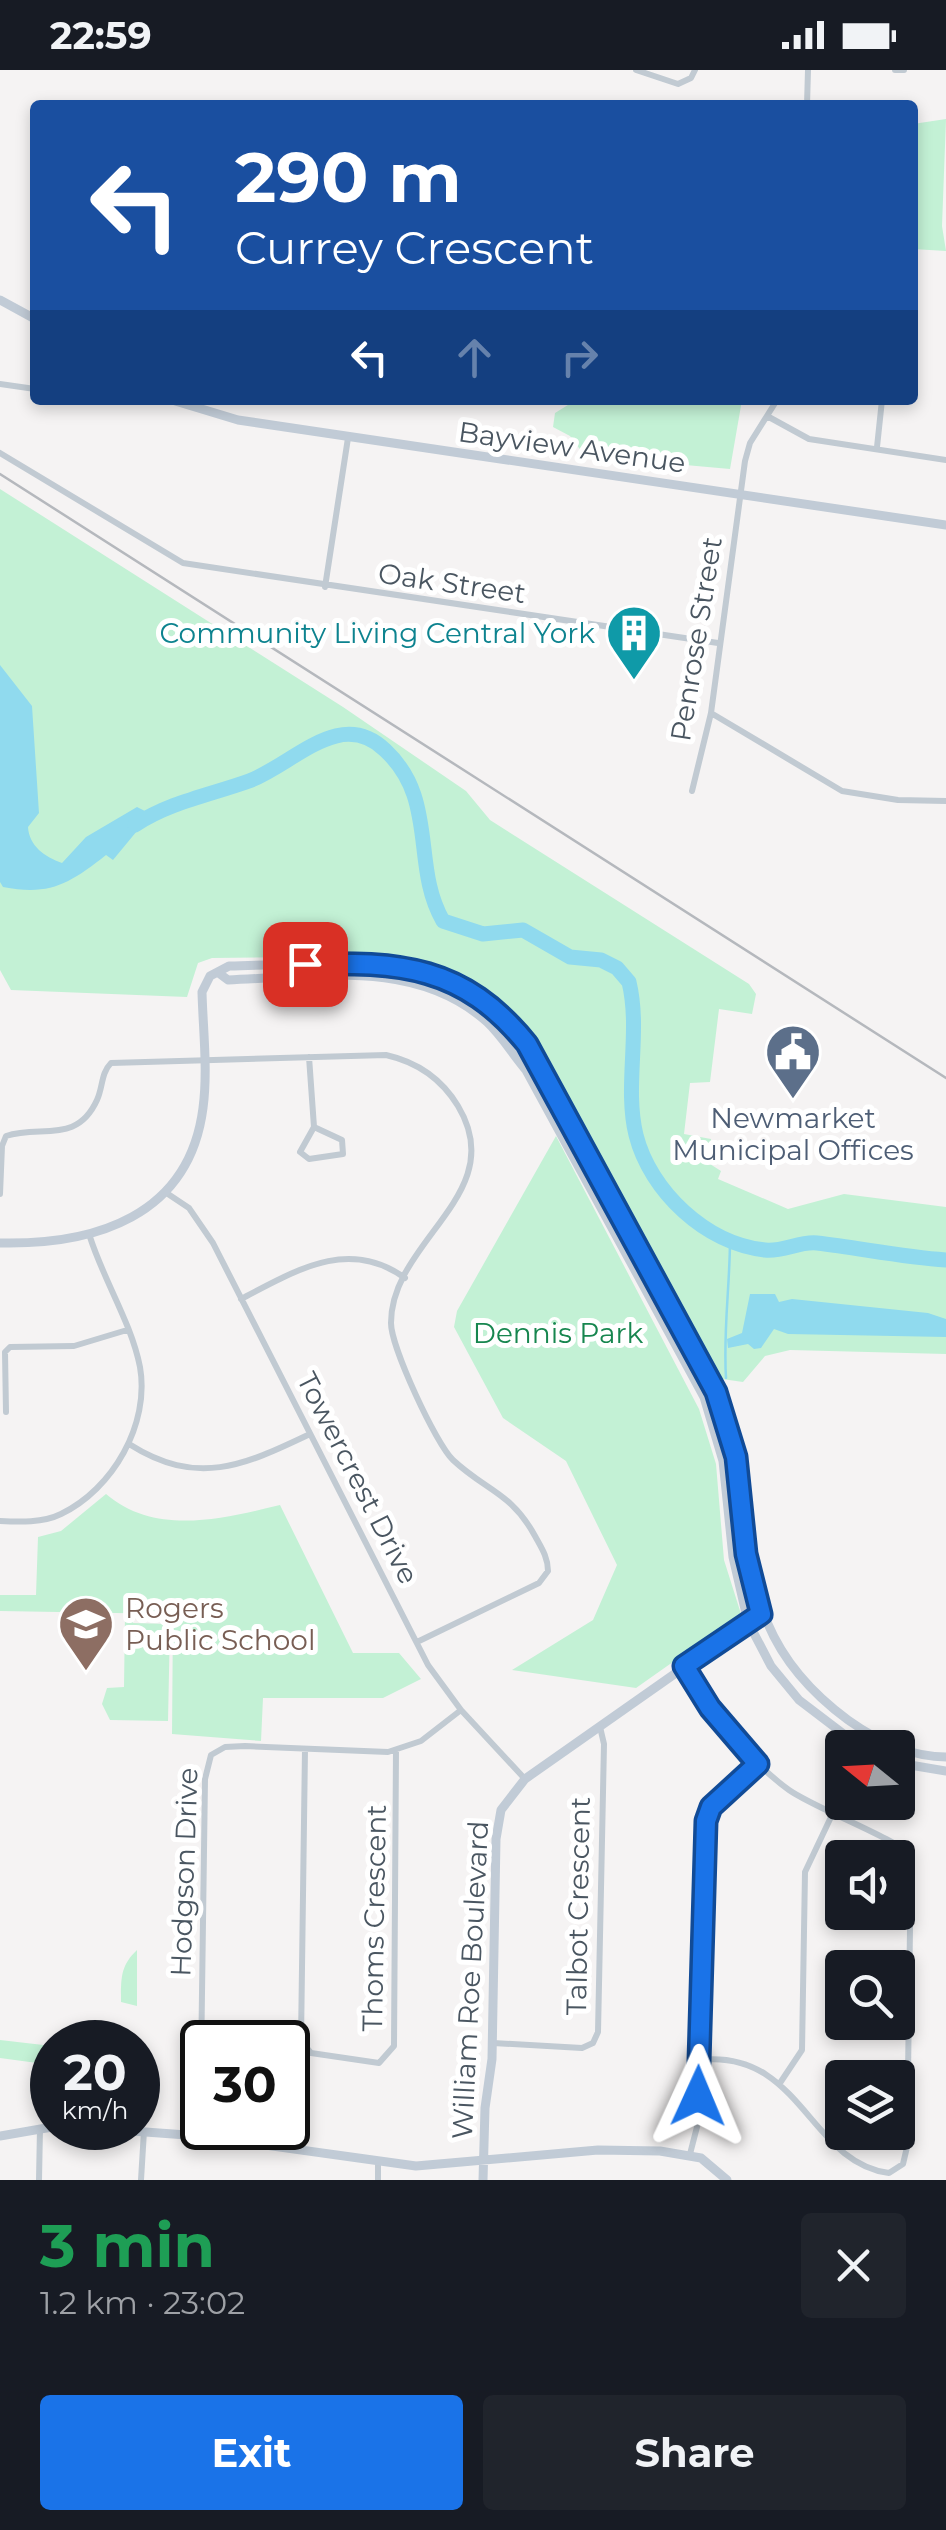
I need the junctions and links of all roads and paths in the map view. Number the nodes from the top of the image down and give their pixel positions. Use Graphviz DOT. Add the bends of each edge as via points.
graph roads {
  1 [pos="636,70"];
  2 [pos="696,70"];
  3 [pos="808,70"];
  4 [pos="895,70"];
  5 [pos="904,70"];
  6 [pos="807,100"];
  7 [pos="0,300"];
  8 [pos="30,315"];
  9 [pos="0,384"];
  10 [pos="30,388"];
  11 [pos="182,405"];
  12 [pos="774,405"];
  13 [pos="882,405"];
  14 [pos="768,416"];
  15 [pos="348,438"];
  16 [pos="878,448"];
  17 [pos="0,453"];
  18 [pos="946,460"];
  19 [pos="741,493"];
  20 [pos="946,525"];
  21 [pos="325,587"];
  22 [pos="718,643"];
  23 [pos="711,713"];
  24 [pos="692,791"];
  25 [pos="946,801"];
  26 [pos="220,974"];
  27 [pos="309,1057"];
  28 [pos="204,1062"];
  29 [pos="314,1127"];
  30 [pos="164,1191"];
  31 [pos="0,1194"];
  32 [pos="90,1237"];
  33 [pos="0,1243"];
  34 [pos="405,1278"];
  35 [pos="241,1298"];
  36 [pos="127,1330"];
  37 [pos="6,1412"];
  38 [pos="310,1434"];
  39 [pos="129,1444"];
  40 [pos="0,1521"];
  41 [pos="761,1614"];
  42 [pos="748,1622"];
  43 [pos="417,1642"];
  44 [pos="684,1666"];
  45 [pos="812,1686"];
  46 [pos="799,1700"];
  47 [pos="461,1710"];
  48 [pos="600,1727"];
  49 [pos="838,1730"];
  50 [pos="305,1749"];
  51 [pos="396,1750"];
  52 [pos="946,1757"];
  53 [pos="758,1764"];
  54 [pos="915,1766"];
  55 [pos="946,1771"];
  56 [pos="525,1779"];
  57 [pos="825,1812"];
  58 [pos="829,1820"];
  59 [pos="840,1820"];
  60 [pos="202,2020"];
  61 [pos="493,2043"];
  62 [pos="699,2060"];
  63 [pos="780,2083"];
  64 [pos="30,2130"];
  65 [pos="0,2136"];
  66 [pos="40,2150"];
  67 [pos="143,2150"];
  68 [pos="289,2150"];
  69 [pos="690,2154"];
  70 [pos="483,2160"];
  71 [pos="378,2164"];
  72 [pos="39,2180"];
  73 [pos="141,2180"];
  74 [pos="378,2180"];
  75 [pos="482,2180"];
  76 [pos="727,2180"];
  1 -- 2 [label="street" via="678,84"];
  3 -- 6 [label="street"];
  4 -- 5 [label="street"];
  7 -- 8 [label="main road"];
  9 -- 10 [label="street"];
  11 -- 15 [label="main road, Bayview Avenue"];
  12 -- 14 [label="street, Penrose Street"];
  13 -- 16 [label="street"];
  14 -- 16 [label="street" via="810,440"];
  14 -- 19 [label="street, Penrose Street" via="750,444"];
  15 -- 19 [label="main road, Bayview Avenue"];
  15 -- 21 [label="street"];
  16 -- 18 [label="street"];
  17 -- 21 [label="street, Oak Street" via="179,562"];
  19 -- 20 [label="main road, Bayview Avenue"];
  19 -- 22 [label="street, Penrose Street"];
  21 -- 22 [label="street, Oak Street"];
  22 -- 23 [label="street, Penrose Street"];
  23 -- 24 [label="street, Penrose Street"];
  23 -- 25 [label="street" via="842,792"];
  26 -- 28 [label="main road" via="206,980 202,992"];
  26 -- 41 [label="main road" via="228,966 382,963 452,980 506,1018 527,1044 716,1392 736,1457 746,1554"];
  26 -- 42 [label="main road" via="228,980 390,977 451,998 490,1024 526,1070 704,1397 724,1462 733,1557"];
  27 -- 28 [label="street"];
  27 -- 29 [label="street"];
  27 -- 34 [label="street" via="377,1055 410,1062 446,1089 469,1124 475,1147 470,1172"];
  28 -- 30 [label="main road" via="199,1126"];
  28 -- 31 [label="street" via="112,1064 91,1110 74,1129 6,1136"];
  29 -- 29 [label="street" via="342,1140 343,1154 303,1157 300,1146"];
  30 -- 32 [label="main road" via="122,1226"];
  30 -- 35 [label="street, Towercrest Drive" via="203,1226"];
  32 -- 33 [label="main road"];
  32 -- 36 [label="street"];
  34 -- 35 [label="street" via="378,1264 338,1257 308,1264"];
  34 -- 43 [label="street" via="391,1322 401,1363 450,1457 515,1504 548,1563 539,1583"];
  35 -- 38 [label="street, Towercrest Drive"];
  36 -- 37 [label="street" via="74,1346 10,1347"];
  36 -- 39 [label="street" via="142,1393"];
  38 -- 39 [label="street" via="220,1470 152,1458"];
  38 -- 43 [label="street, Towercrest Drive"];
  39 -- 40 [label="street" via="92,1492 61,1514"];
  41 -- 42 [label="main road, William Roe Boulevard"];
  41 -- 45 [label="main road" via="775,1644"];
  42 -- 44 [label="main road, William Roe Boulevard"];
  42 -- 46 [label="main road"];
  43 -- 47 [label="street, Towercrest Drive"];
  44 -- 48 [label="main road, William Roe Boulevard"];
  44 -- 53 [label="street"];
  45 -- 46 [label="street"];
  45 -- 52 [label="main road" via="874,1736 917,1754"];
  46 -- 49 [label="main road"];
  47 -- 51 [label="street, Hodgson Drive" via="421,1742"];
  47 -- 56 [label="street, Towercrest Drive"];
  48 -- 56 [label="main road, William Roe Boulevard"];
  48 -- 61 [label="street, Talbot Crescent" via="598,2032 582,2048"];
  50 -- 51 [label="street, Hodgson Drive"];
  50 -- 51 [label="street, Thoms Crescent" via="301,2040 311,2053 380,2063 394,2046"];
  50 -- 60 [label="street, Hodgson Drive" via="225,1747 207,1765"];
  53 -- 57 [label="street"];
  53 -- 62 [label="street" via="711,1807 706,1821"];
  54 -- 55 [label="main road"];
  56 -- 61 [label="main road, William Roe Boulevard" via="498,1818"];
  58 -- 63 [label="street" via="806,1872 802,2050"];
  59 -- 63 [label="street" via="911,1856 902,2164 889,2173 858,2162"];
  61 -- 70 [label="main road, William Roe Boulevard"];
  62 -- 63 [label="street" via="751,2064"];
  62 -- 69 [label="street"];
  64 -- 65 [label="main road"];
  66 -- 72 [label="street"];
  67 -- 73 [label="street"];
  68 -- 71 [label="main road"];
  69 -- 70 [label="main road" via="598,2150"];
  69 -- 76 [label="main road"];
  70 -- 71 [label="main road"];
  70 -- 75 [label="main road, William Roe Boulevard"];
  71 -- 74 [label="street"];
}
